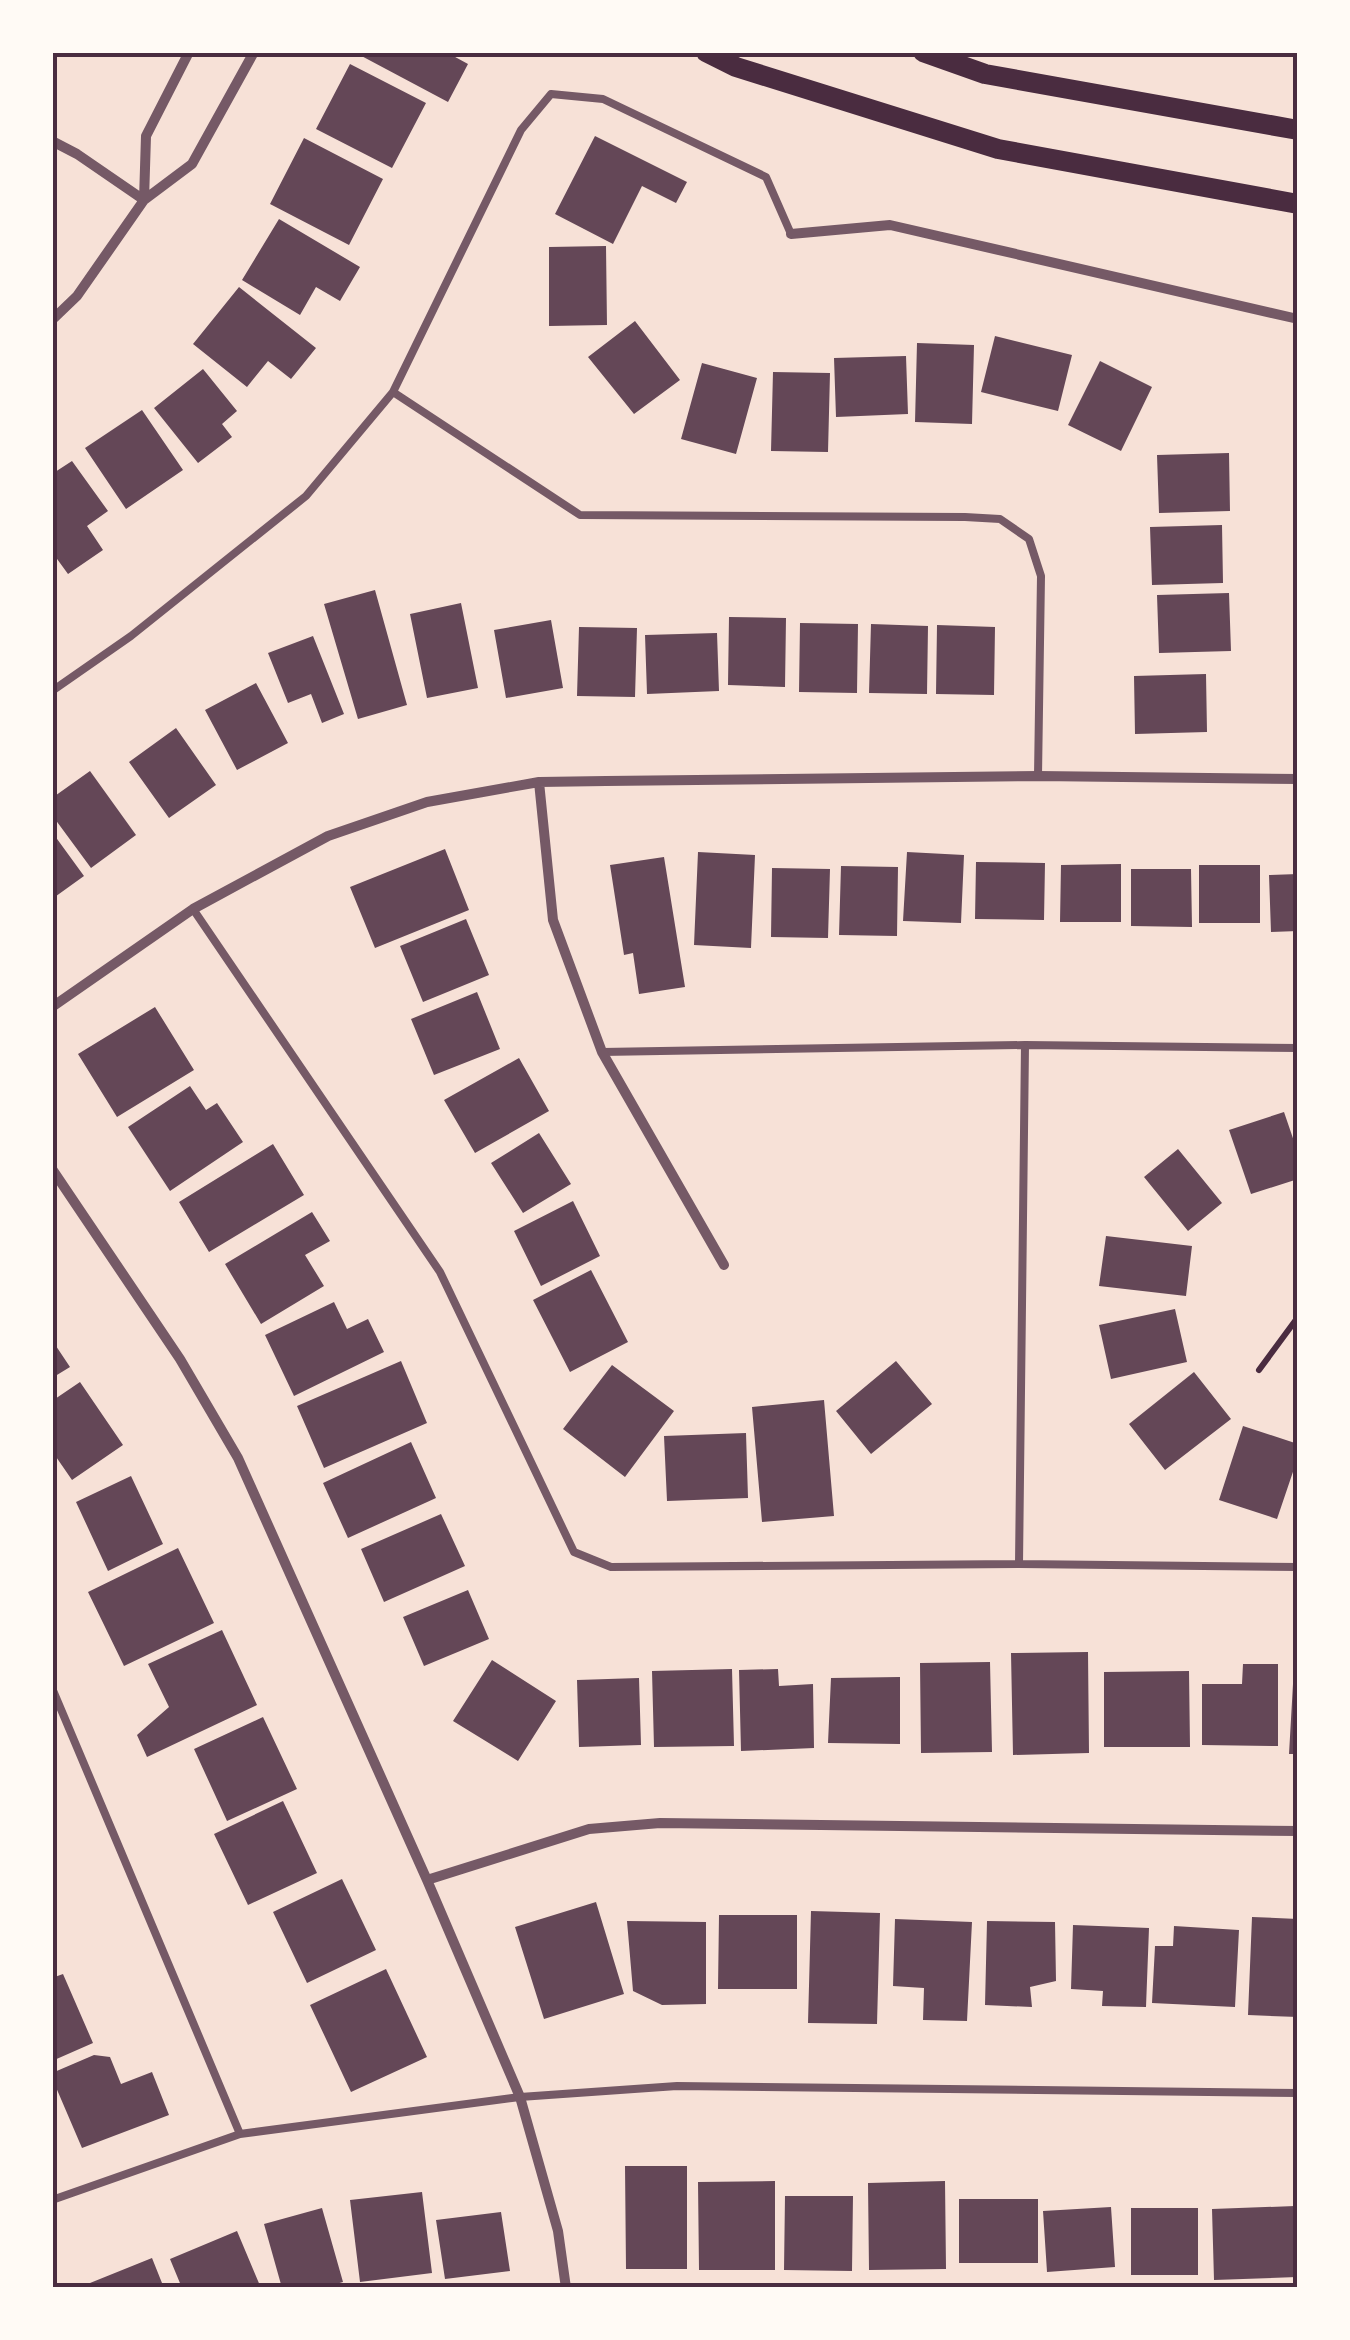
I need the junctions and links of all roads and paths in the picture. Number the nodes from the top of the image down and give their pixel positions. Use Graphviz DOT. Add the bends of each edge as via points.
graph roads {
  1 [pos="189,52"];
  2 [pos="254,52"];
  3 [pos="706,52"];
  4 [pos="923,52"];
  5 [pos="1298,130"];
  6 [pos="52,140"];
  7 [pos="144,200"];
  8 [pos="1298,204"];
  9 [pos="791,234"];
  10 [pos="1298,319"];
  11 [pos="52,320"];
  12 [pos="393,392"];
  13 [pos="52,690"];
  14 [pos="1038,776"];
  15 [pos="1298,779"];
  16 [pos="539,782"];
  17 [pos="193,909"];
  18 [pos="52,1007"];
  19 [pos="1026,1045"];
  20 [pos="1298,1048"];
  21 [pos="602,1052"];
  22 [pos="52,1169"];
  23 [pos="724,1265"];
  24 [pos="1298,1318"];
  25 [pos="1259,1370"];
  26 [pos="1019,1564"];
  27 [pos="1298,1567"];
  28 [pos="52,1688"];
  29 [pos="1298,1831"];
  30 [pos="427,1880"];
  31 [pos="1298,2093"];
  32 [pos="520,2097"];
  33 [pos="240,2134"];
  34 [pos="52,2200"];
  35 [pos="566,2288"];
  1 -- 7 [label="street" via="146,136"];
  2 -- 7 [label="street" via="192,164"];
  3 -- 8 [label="main road" via="998,149"];
  4 -- 5 [label="main road" via="985,74"];
  6 -- 7 [label="street"];
  7 -- 11 [label="street" via="78,296"];
  9 -- 10 [label="street" via="890,226"];
  9 -- 12 [label="lane" via="766,177 603,98 551,94 521,130"];
  12 -- 13 [label="lane" via="306,496 131,636"];
  12 -- 14 [label="lane" via="580,516 1000,519 1029,538 1041,576"];
  14 -- 15 [label="street"];
  14 -- 16 [label="street"];
  16 -- 17 [label="street" via="427,802 328,836"];
  16 -- 21 [label="street" via="553,920"];
  17 -- 18 [label="street"];
  17 -- 26 [label="lane" via="440,1272 574,1552 611,1566"];
  19 -- 20 [label="lane"];
  19 -- 21 [label="lane"];
  19 -- 26 [label="lane"];
  21 -- 23 [label="street"];
  22 -- 30 [label="street" via="238,1458"];
  24 -- 25 [label="path"];
  26 -- 27 [label="lane"];
  28 -- 33 [label="lane"];
  29 -- 30 [label="street" via="660,1823 589,1829"];
  30 -- 32 [label="street"];
  31 -- 32 [label="lane" via="677,2086"];
  32 -- 33 [label="lane"];
  32 -- 35 [label="street" via="558,2231"];
  33 -- 34 [label="lane"];
}
